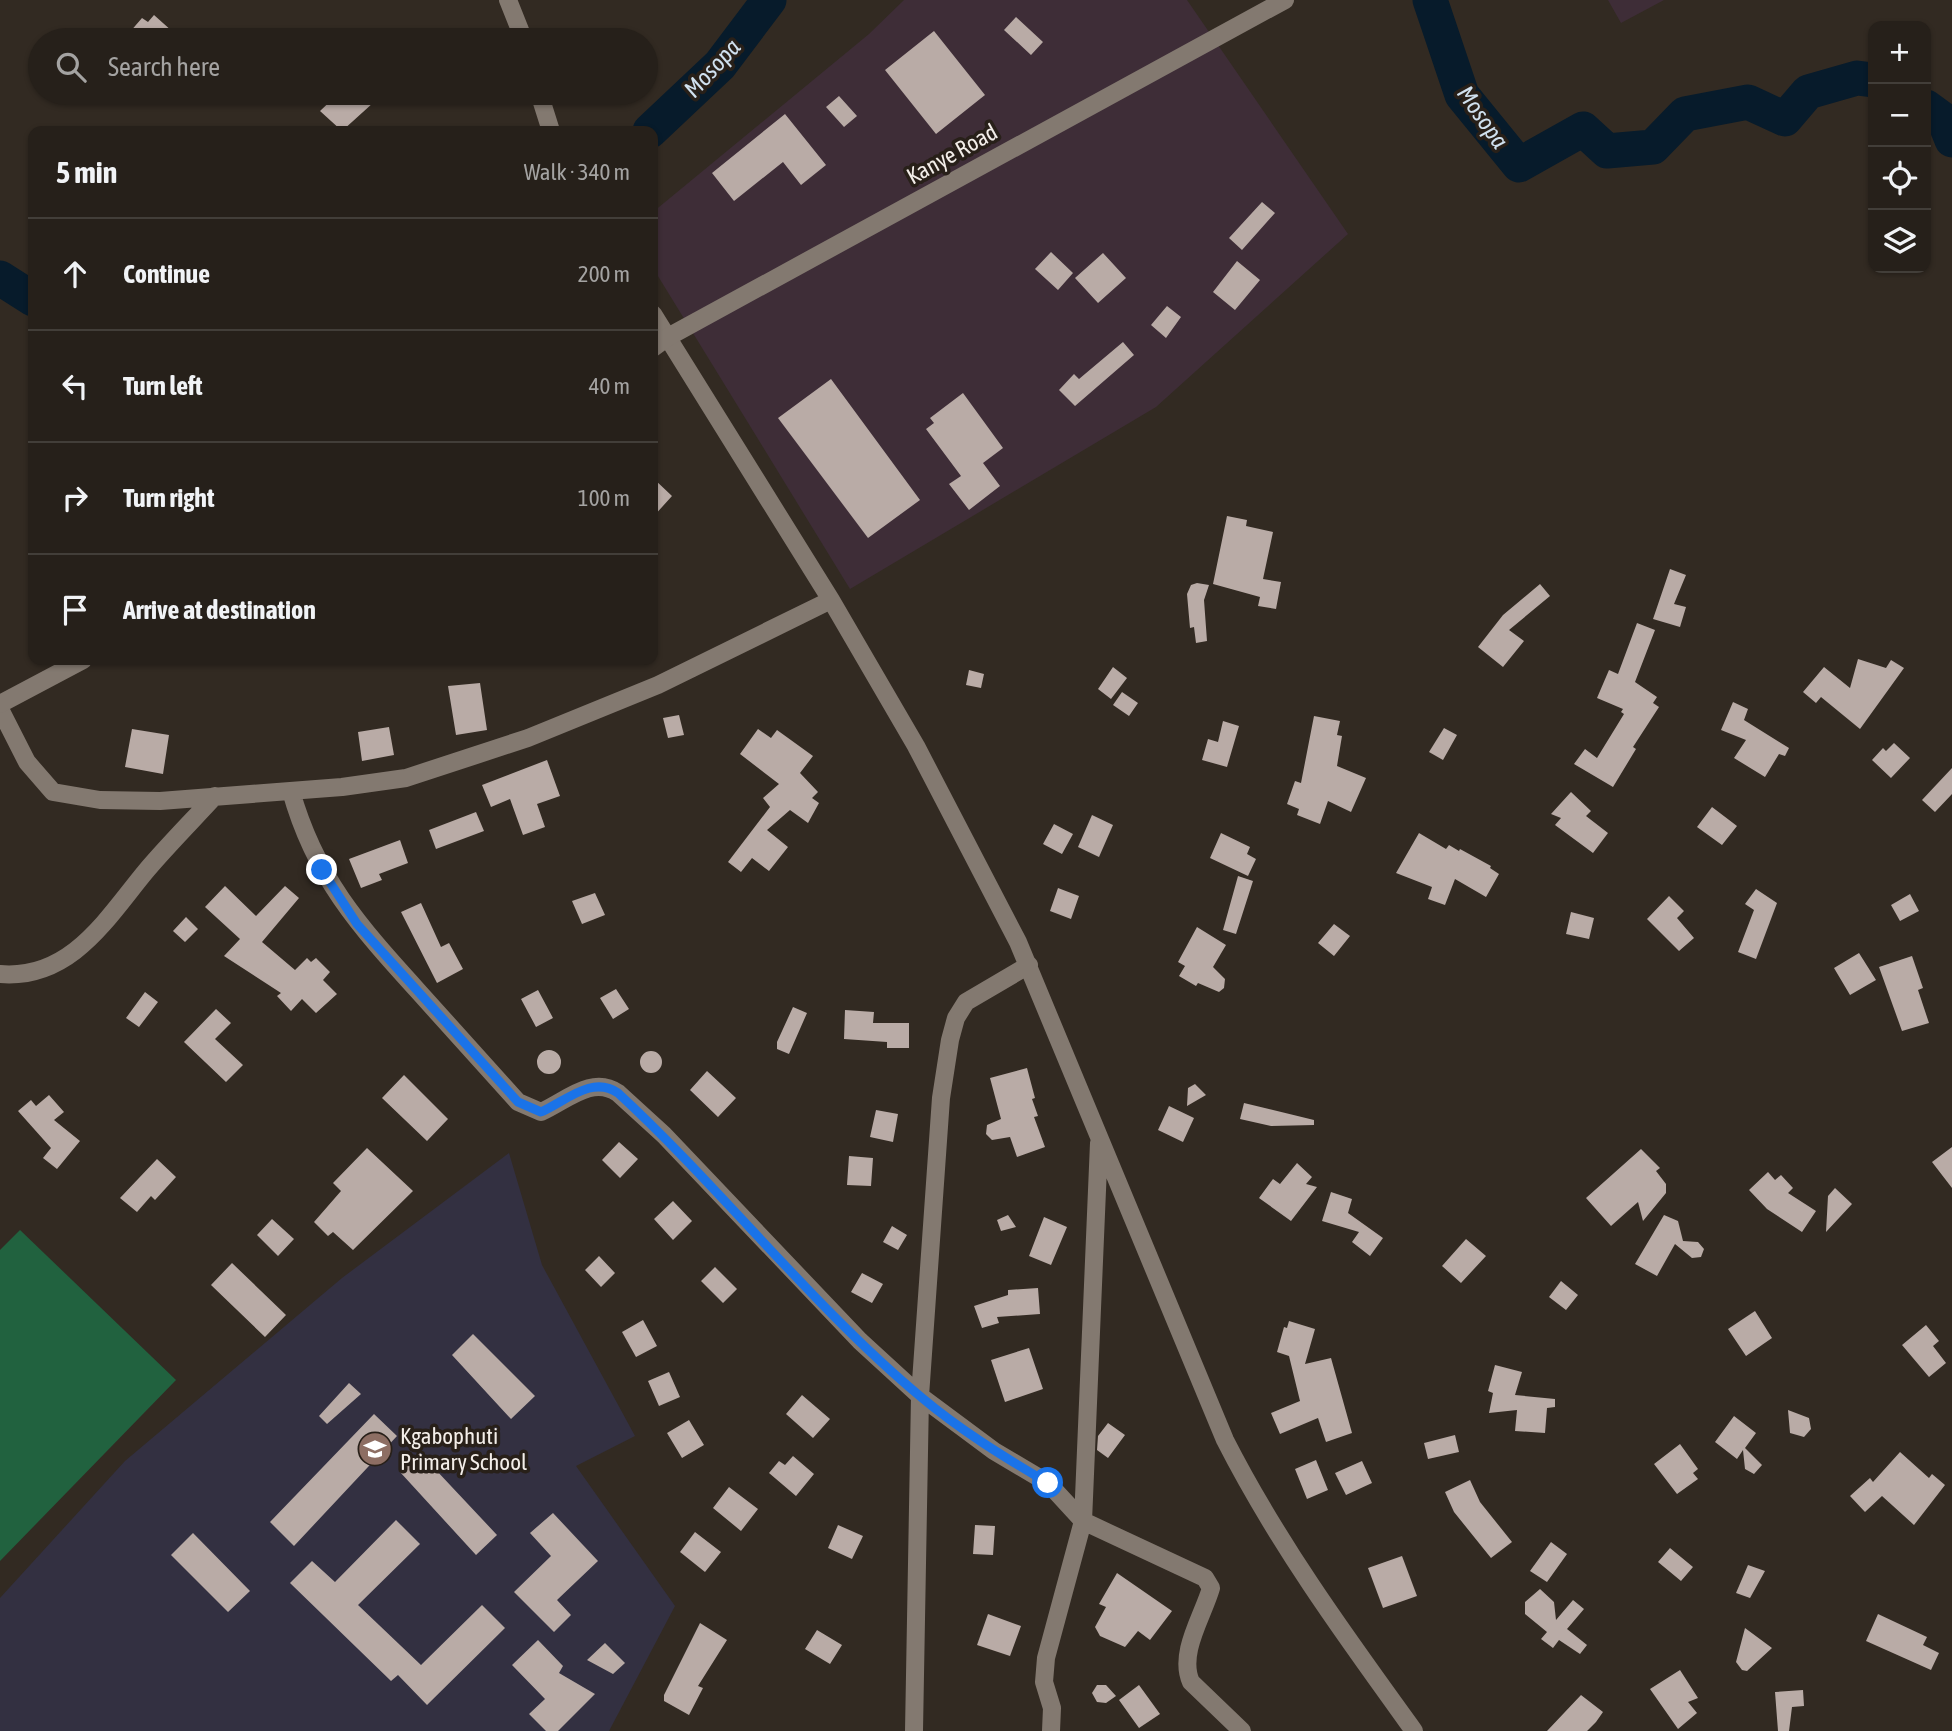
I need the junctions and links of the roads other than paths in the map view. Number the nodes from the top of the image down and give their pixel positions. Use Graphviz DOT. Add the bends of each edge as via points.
graph roads {
  1 [pos="508,0"];
  2 [pos="1281,2"];
  3 [pos="519,28"];
  4 [pos="543,105"];
  5 [pos="550,126"];
  6 [pos="658,322"];
  7 [pos="668,337"];
  8 [pos="658,344"];
  9 [pos="831,600"];
  10 [pos="74,665"];
  11 [pos="0,707"];
  12 [pos="291,790"];
  13 [pos="215,796"];
  14 [pos="1029,965"];
  15 [pos="0,974"];
  16 [pos="1099,1136"];
  17 [pos="920,1396"];
  18 [pos="1083,1521"];
  19 [pos="914,1731"];
  20 [pos="1051,1731"];
  21 [pos="1242,1731"];
  22 [pos="1414,1731"];
  1 -- 3 [label="street"];
  2 -- 7 [label="street, Kanye Road"];
  4 -- 5 [label="street"];
  6 -- 7 [label="street"];
  7 -- 8 [label="street, Kanye Road"];
  7 -- 9 [label="street"];
  9 -- 12 [label="street" via="658,685 451,765 393,780"];
  9 -- 14 [label="street" via="916,746"];
  10 -- 11 [label="street"];
  11 -- 13 [label="street" via="27,762 53,792 100,800"];
  12 -- 13 [label="street"];
  12 -- 17 [label="street" via="301,829 357,924 518,1102 541,1112 589,1086 610,1087 664,1135 860,1341"];
  13 -- 15 [label="street" via="95,936 59,961 19,975"];
  14 -- 16 [label="street"];
  14 -- 17 [label="street" via="966,1002 953,1028 941,1098"];
  16 -- 18 [label="street"];
  16 -- 22 [label="street" via="1225,1440 1254,1498 1314,1592"];
  17 -- 18 [label="street" via="985,1445 1048,1483"];
  17 -- 19 [label="street"];
  18 -- 20 [label="street" via="1046,1658 1044,1682 1052,1708"];
  18 -- 21 [label="street" via="1209,1582 1209,1595 1187,1658 1188,1675"];
}
